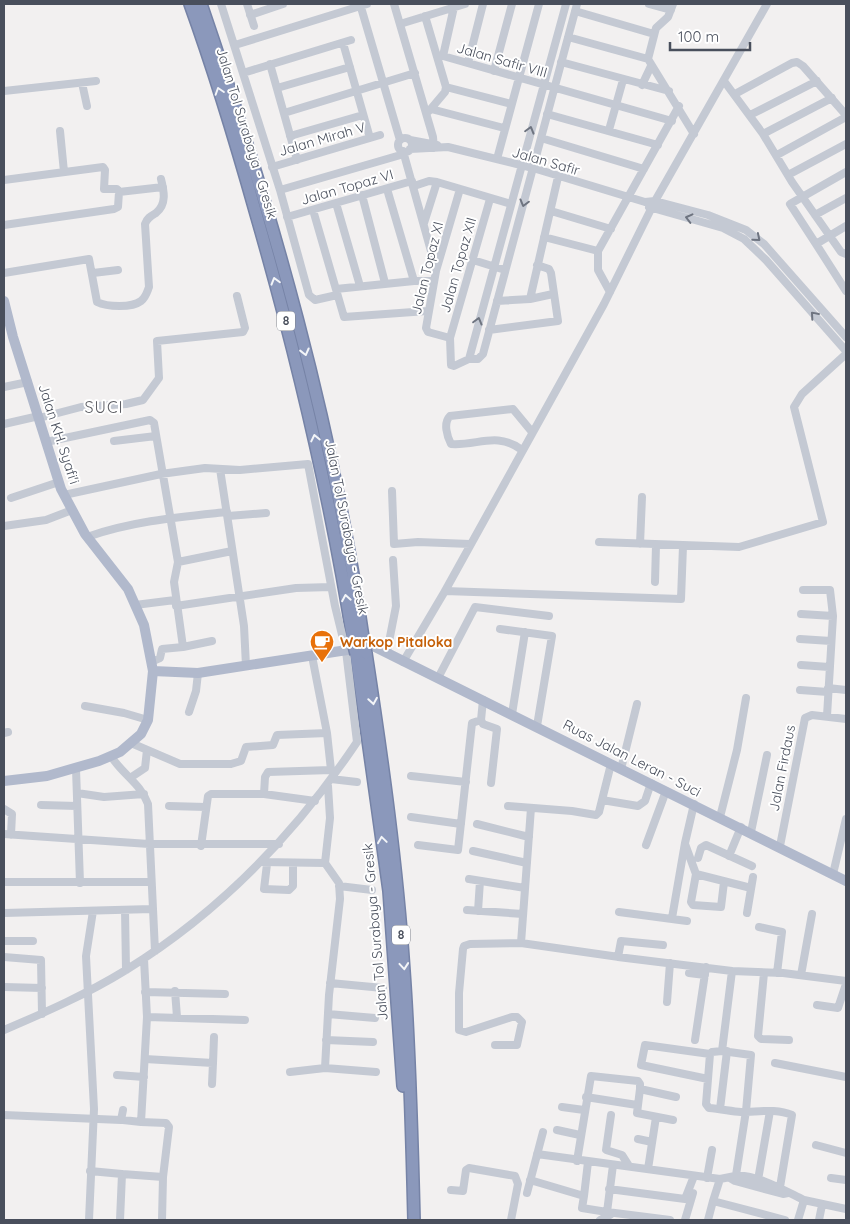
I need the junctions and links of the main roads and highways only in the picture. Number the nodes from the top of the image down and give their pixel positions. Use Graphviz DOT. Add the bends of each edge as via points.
graph roads {
  1 [pos="190,4"];
  2 [pos="201,4"];
  3 [pos="4,301"];
  4 [pos="8,338"];
  5 [pos="360,649"];
  6 [pos="153,666"];
  7 [pos="4,781"];
  8 [pos="846,881"];
  9 [pos="406,1220"];
  10 [pos="414,1220"];
  5 -- 1 [label="highway, Jalan Tol Surabaya - Gresik / 8, one-way" via="302,380 231,127"];
  2 -- 5 [label="highway, Jalan Tol Surabaya - Gresik / 8, one-way" via="243,133 295,315 334,481"];
  3 -- 4 [label="main road, Jalan KH. Syafi'i"];
  4 -- 6 [label="main road, Jalan KH. Syafi'i" via="28,382 58,482 87,537 128,589 144,625"];
  5 -- 6 [label="main road" via="198,673"];
  5 -- 8 [label="main road, Ruas Jalan Leran - Suci" via="387,652"];
  9 -- 5 [label="highway, Jalan Tol Surabaya - Gresik / 8, one-way" via="405,1108 389,891"];
  5 -- 10 [label="highway, Jalan Tol Surabaya - Gresik / 8, one-way" via="379,738 404,961 410,1050"];
  6 -- 7 [label="main road, Jalan KH. Syafi'i" via="148,720 131,744 76,769"];
}
